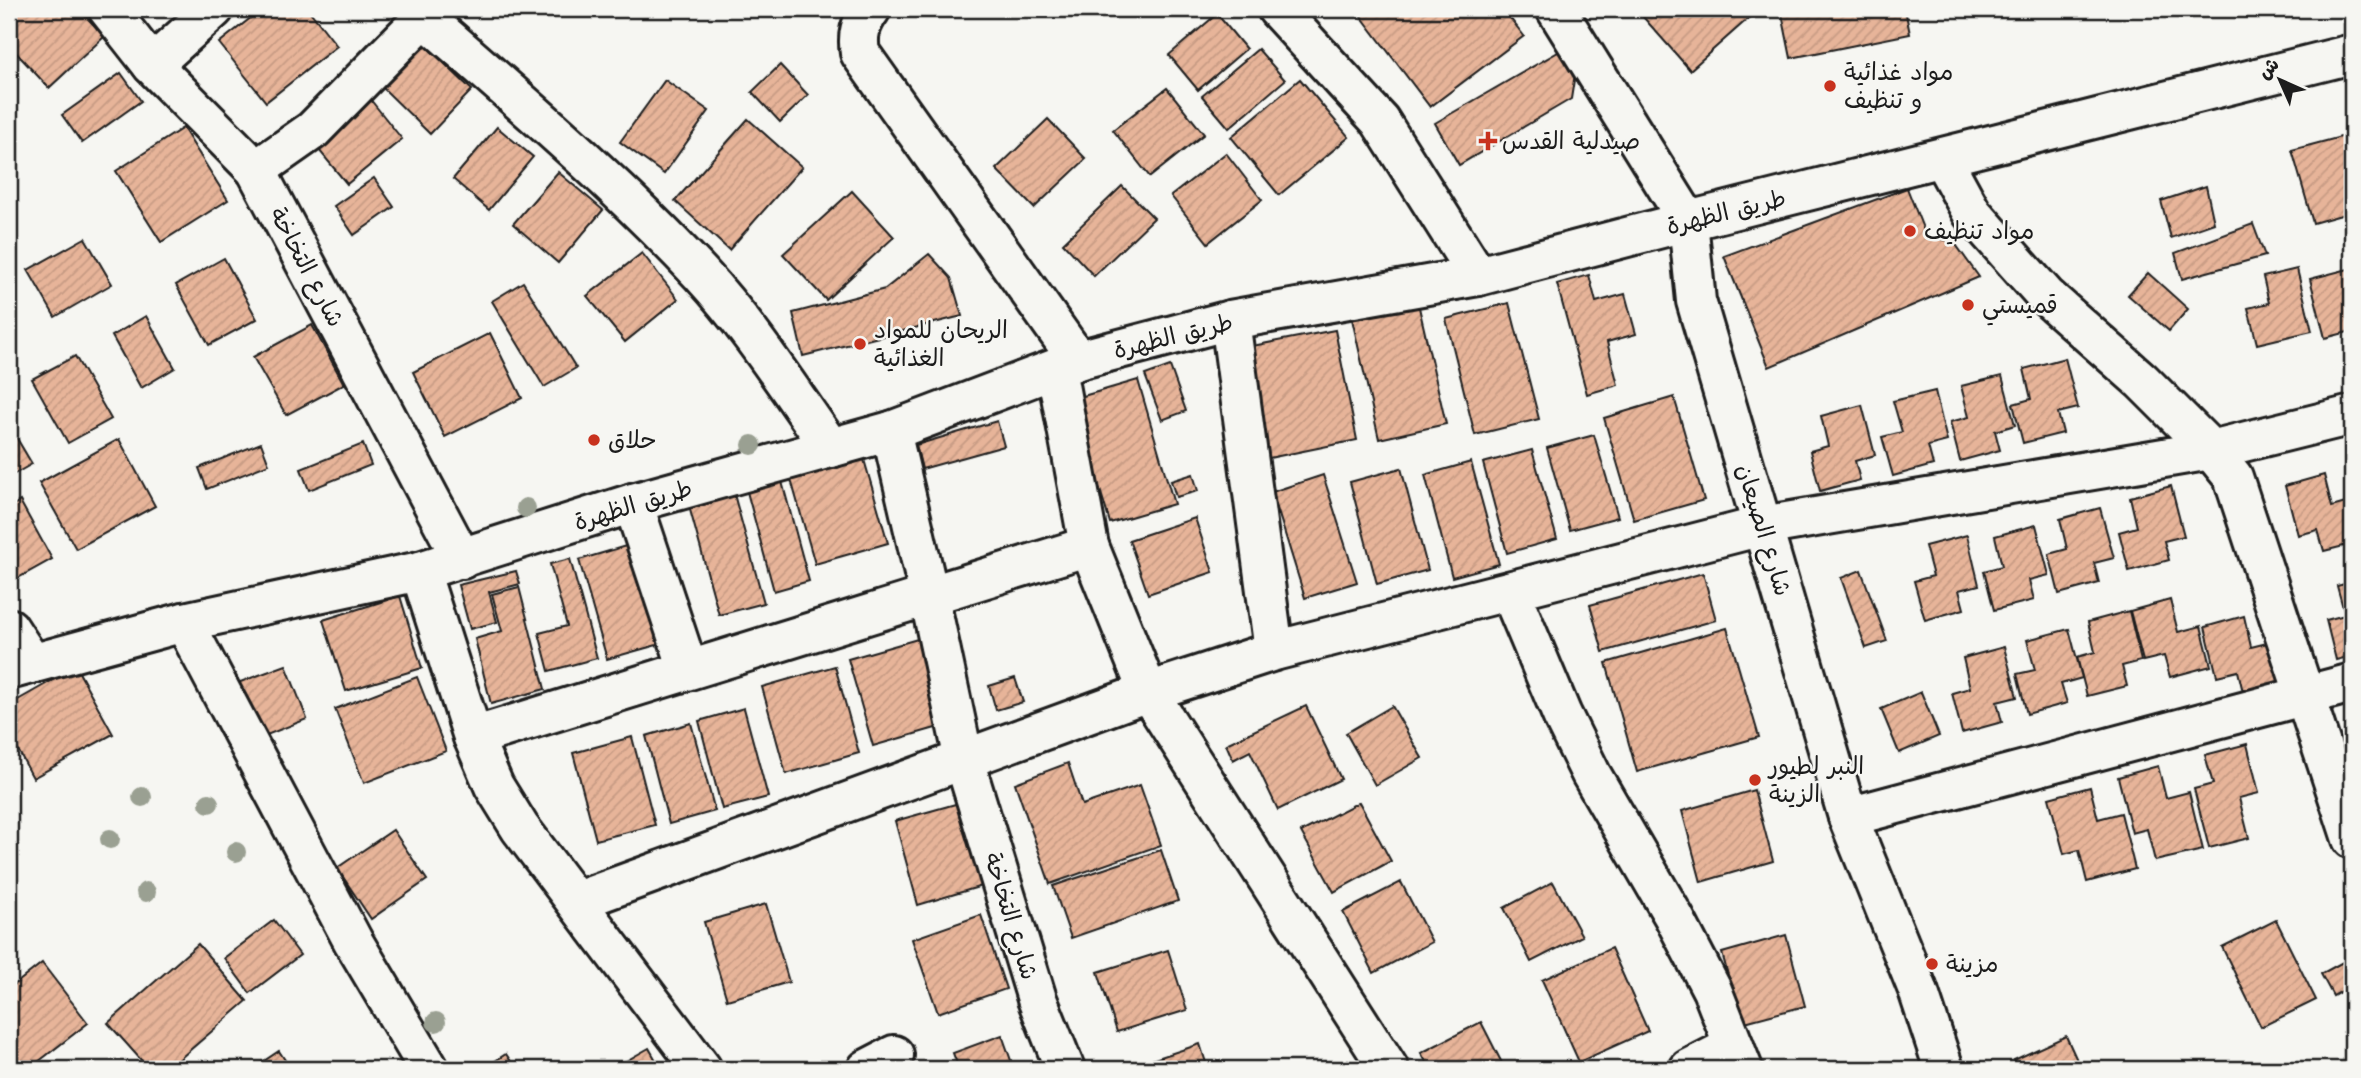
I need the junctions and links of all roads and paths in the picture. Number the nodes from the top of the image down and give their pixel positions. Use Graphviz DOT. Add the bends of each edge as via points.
graph roads {
  1 [pos="108,9"];
  2 [pos="214,9"];
  3 [pos="871,9"];
  4 [pos="1556,9"];
  5 [pos="429,14"];
  6 [pos="1296,15"];
  7 [pos="2352,54"];
  8 [pos="152,65"];
  9 [pos="1942,158"];
  10 [pos="256,170"];
  11 [pos="1688,221"];
  12 [pos="1478,276"];
  13 [pos="1230,320"];
  14 [pos="1067,364"];
  15 [pos="2352,415"];
  16 [pos="891,432"];
  17 [pos="831,448"];
  18 [pos="2211,450"];
  19 [pos="633,503"];
  20 [pos="1762,526"];
  21 [pos="1089,546"];
  22 [pos="462,559"];
  23 [pos="420,571"];
  24 [pos="1510,591"];
  25 [pos="929,595"];
  26 [pos="184,622"];
  27 [pos="9,628"];
  28 [pos="1274,651"];
  29 [pos="20,666"];
  30 [pos="688,669"];
  31 [pos="2352,683"];
  32 [pos="1149,692"];
  33 [pos="2304,696"];
  34 [pos="473,737"];
  35 [pos="964,760"];
  36 [pos="1847,817"];
  37 [pos="2352,839"];
  38 [pos="577,901"];
  39 [pos="1739,1058"];
  40 [pos="429,1069"];
  41 [pos="702,1069"];
  42 [pos="1065,1069"];
  43 [pos="1390,1069"];
  44 [pos="1689,1069"];
  45 [pos="1944,1069"];
  1 -- 8 [label="street, شارع التخاخة"];
  2 -- 8 [label="street"];
  3 -- 14 [label="street" via="860,26 860,53"];
  4 -- 11 [label="street, شارع الصيعان"];
  5 -- 10 [label="street" via="313,130"];
  5 -- 17 [label="street" via="609,180 702,275 743,323"];
  6 -- 12 [label="street" via="1380,121"];
  7 -- 9 [label="street, طريق الظهرة"];
  8 -- 10 [label="street, شارع التخاخة"];
  9 -- 11 [label="street, طريق الظهرة"];
  9 -- 18 [label="street" via="1972,213 2046,296"];
  10 -- 22 [label="street, شارع التخاخة"];
  11 -- 12 [label="street, طريق الظهرة"];
  11 -- 20 [label="street, شارع الصيعان" via="1696,301"];
  12 -- 13 [label="street, طريق الظهرة"];
  13 -- 14 [label="street, طريق الظهرة"];
  13 -- 28 [label="street"];
  14 -- 16 [label="street, طريق الظهرة"];
  14 -- 21 [label="street"];
  15 -- 18 [label="street"];
  16 -- 17 [label="street, طريق الظهرة"];
  16 -- 25 [label="street, شارع التخاخة"];
  17 -- 19 [label="street, طريق الظهرة"];
  18 -- 20 [label="street"];
  18 -- 33 [label="street" via="2234,477"];
  19 -- 22 [label="street, طريق الظهرة"];
  19 -- 30 [label="street"];
  20 -- 24 [label="street"];
  20 -- 36 [label="street, شارع الصيعان"];
  21 -- 25 [label="street"];
  21 -- 32 [label="street"];
  22 -- 23 [label="street, طريق الظهرة"];
  23 -- 26 [label="street, طريق الظهرة"];
  23 -- 34 [label="street"];
  24 -- 28 [label="street"];
  24 -- 39 [label="street" via="1585,762 1712,990"];
  25 -- 30 [label="street"];
  25 -- 35 [label="street, شارع التخاخة"];
  26 -- 29 [label="street, طريق الظهرة"];
  26 -- 40 [label="street" via="353,941"];
  27 -- 29 [label="street"];
  28 -- 32 [label="street"];
  30 -- 34 [label="street"];
  31 -- 33 [label="street"];
  32 -- 35 [label="street"];
  32 -- 43 [label="street"];
  33 -- 36 [label="street"];
  33 -- 37 [label="street"];
  34 -- 38 [label="street" via="494,786 520,828"];
  35 -- 38 [label="street"];
  35 -- 42 [label="street, شارع التخاخة" via="1037,999"];
  36 -- 45 [label="street, شارع الصيعان" via="1918,990"];
  38 -- 41 [label="street"];
  39 -- 44 [label="street"];
}
